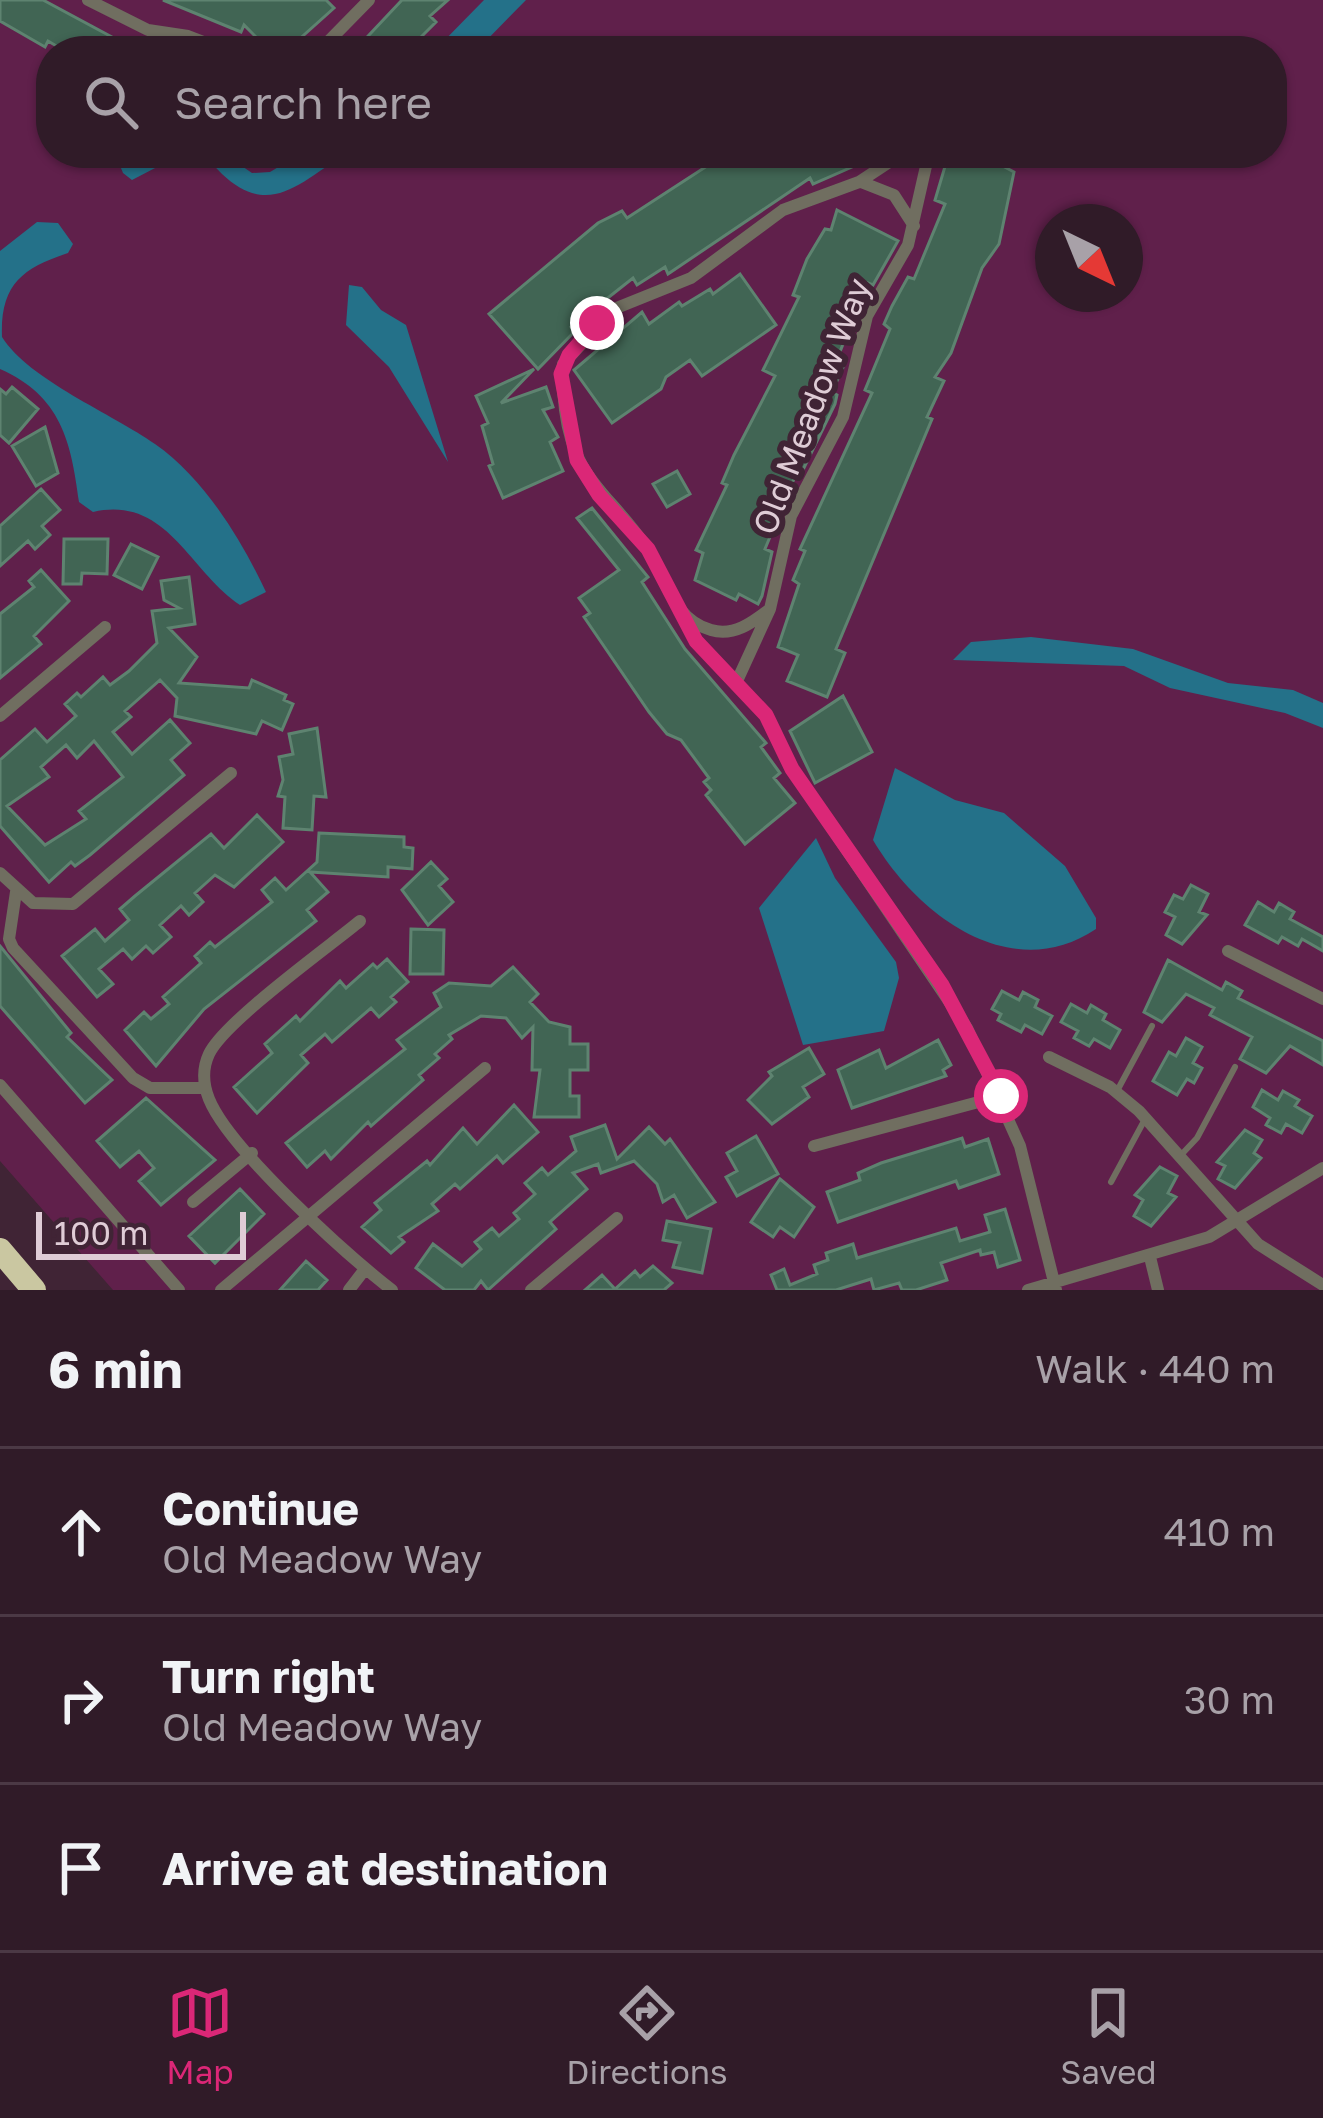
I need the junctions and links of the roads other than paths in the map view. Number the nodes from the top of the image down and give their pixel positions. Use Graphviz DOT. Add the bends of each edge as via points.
graph roads {
  1 [pos="88,0"];
  2 [pos="347,0"];
  3 [pos="369,0"];
  4 [pos="348,19"];
  5 [pos="171,36"];
  6 [pos="333,36"];
  7 [pos="881,168"];
  8 [pos="926,168"];
  9 [pos="860,182"];
  10 [pos="914,226"];
  11 [pos="770,609"];
  12 [pos="683,613"];
  13 [pos="105,627"];
  14 [pos="736,681"];
  15 [pos="0,716"];
  16 [pos="231,773"];
  17 [pos="0,873"];
  18 [pos="16,892"];
  19 [pos="360,921"];
  20 [pos="1228,951"];
  21 [pos="1323,999"];
  22 [pos="1152,1025"];
  23 [pos="1049,1057"];
  24 [pos="1235,1067"];
  25 [pos="485,1068"];
  26 [pos="0,1085"];
  27 [pos="205,1088"];
  28 [pos="1117,1093"];
  29 [pos="1001,1096"];
  30 [pos="1146,1118"];
  31 [pos="814,1146"];
  32 [pos="252,1154"];
  33 [pos="1181,1155"];
  34 [pos="1323,1168"];
  35 [pos="1111,1182"];
  36 [pos="193,1202"];
  37 [pos="308,1216"];
  38 [pos="617,1218"];
  39 [pos="1241,1220"];
  40 [pos="0,1250"];
  41 [pos="1150,1257"];
  42 [pos="365,1269"];
  43 [pos="1323,1285"];
  44 [pos="1055,1286"];
  45 [pos="34,1290"];
  46 [pos="179,1290"];
  47 [pos="221,1290"];
  48 [pos="349,1290"];
  49 [pos="392,1290"];
  50 [pos="531,1290"];
  51 [pos="1028,1290"];
  52 [pos="1159,1290"];
  1 -- 5 [label="street"];
  2 -- 4 [label="street"];
  3 -- 4 [label="street"];
  4 -- 6 [label="street"];
  7 -- 9 [label="street"];
  8 -- 10 [label="street, Old Meadow Way"];
  9 -- 10 [label="street" via="894,195"];
  9 -- 12 [label="street" via="783,210 709,268 614,309 563,364 577,460 648,549"];
  10 -- 11 [label="street, Old Meadow Way" via="867,316 836,437 791,516"];
  11 -- 12 [label="street" via="721,632"];
  11 -- 14 [label="street, Old Meadow Way"];
  12 -- 14 [label="street" via="696,641"];
  13 -- 15 [label="street"];
  14 -- 29 [label="street" via="942,985"];
  16 -- 18 [label="street" via="82,900 43,906"];
  17 -- 18 [label="street"];
  18 -- 27 [label="street" via="13,948 140,1084"];
  19 -- 27 [label="street" via="218,1040"];
  20 -- 21 [label="street"];
  22 -- 28 [label="lane"];
  23 -- 28 [label="street"];
  24 -- 33 [label="lane"];
  25 -- 37 [label="street"];
  26 -- 46 [label="street"];
  27 -- 32 [label="street"];
  28 -- 30 [label="street"];
  29 -- 31 [label="street"];
  29 -- 44 [label="street"];
  30 -- 33 [label="street"];
  30 -- 35 [label="lane"];
  32 -- 36 [label="street"];
  32 -- 37 [label="street"];
  33 -- 39 [label="street"];
  34 -- 39 [label="street"];
  37 -- 42 [label="street"];
  37 -- 47 [label="street"];
  38 -- 50 [label="street"];
  39 -- 41 [label="street"];
  39 -- 43 [label="street" via="1271,1256"];
  40 -- 45 [label="highway"];
  41 -- 44 [label="street"];
  41 -- 52 [label="street"];
  42 -- 48 [label="street"];
  42 -- 49 [label="street"];
  44 -- 51 [label="street"];
}
